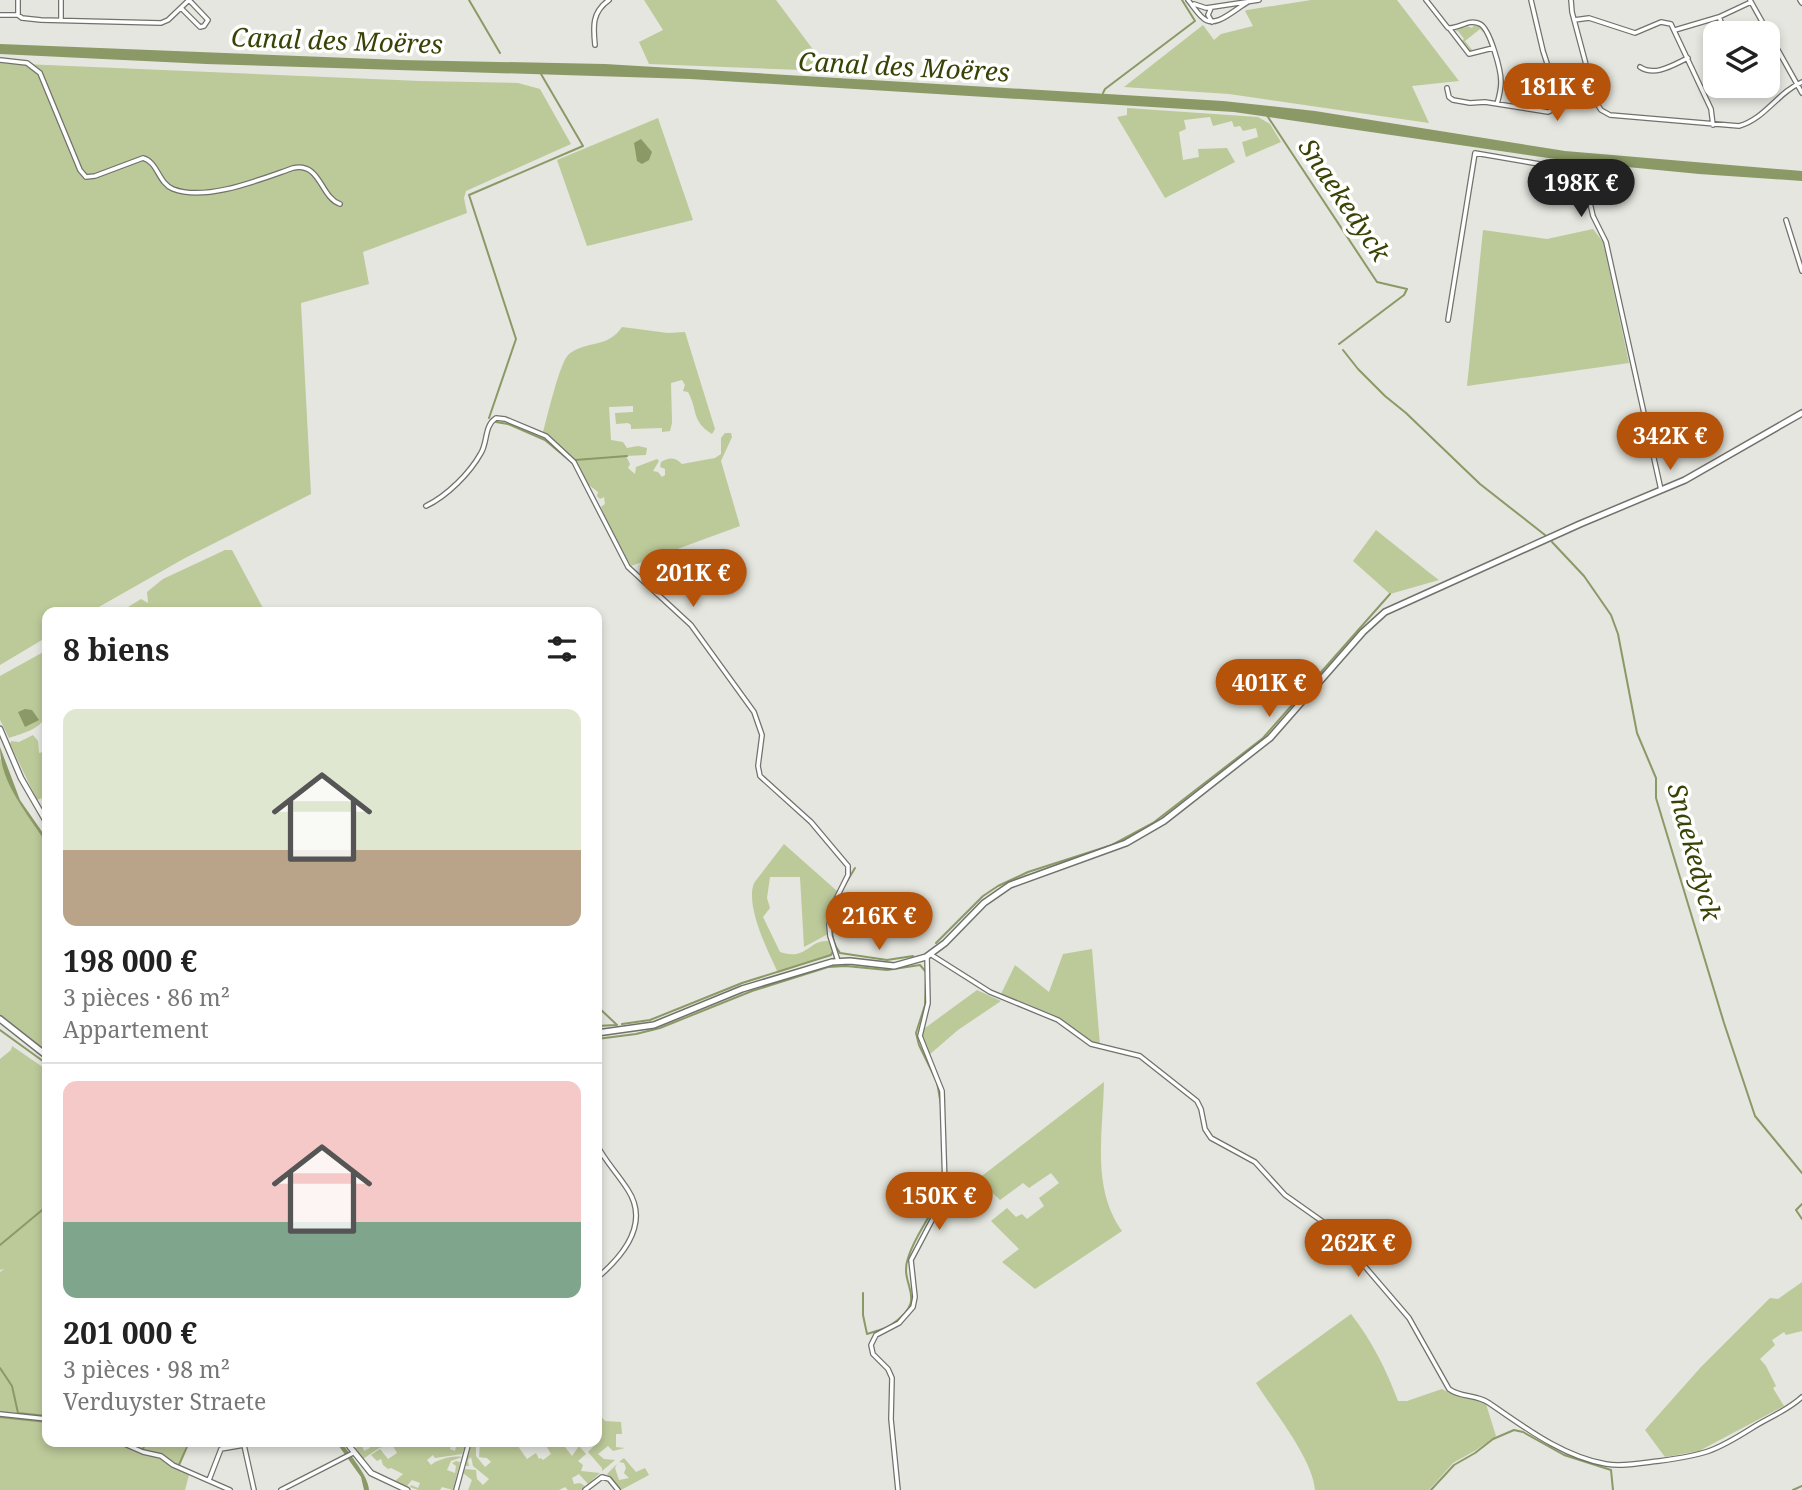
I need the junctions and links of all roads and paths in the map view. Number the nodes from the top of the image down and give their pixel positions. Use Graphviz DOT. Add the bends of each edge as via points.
graph roads {
  1 [pos="18,0"];
  2 [pos="61,0"];
  3 [pos="608,0"];
  4 [pos="1259,0"];
  5 [pos="1426,0"];
  6 [pos="1531,0"];
  7 [pos="1571,0"];
  8 [pos="1189,1"];
  9 [pos="1751,1"];
  10 [pos="185,2"];
  11 [pos="1248,2"];
  12 [pos="1213,7"];
  13 [pos="0,15"];
  14 [pos="18,15"];
  15 [pos="1719,17"];
  16 [pos="61,20"];
  17 [pos="1574,20"];
  18 [pos="1721,21"];
  19 [pos="1762,21"];
  20 [pos="1212,22"];
  21 [pos="1449,28"];
  22 [pos="1675,30"];
  23 [pos="595,45"];
  24 [pos="1493,48"];
  25 [pos="1780,54"];
  26 [pos="1688,58"];
  27 [pos="0,60"];
  28 [pos="1640,66"];
  29 [pos="1802,82"];
  30 [pos="1797,84"];
  31 [pos="1447,88"];
  32 [pos="1802,93"];
  33 [pos="1497,104"];
  34 [pos="1713,125"];
  35 [pos="340,204"];
  36 [pos="1786,220"];
  37 [pos="1802,271"];
  38 [pos="1448,320"];
  39 [pos="1802,413"];
  40 [pos="1661,491"];
  41 [pos="426,506"];
  42 [pos="0,729"];
  43 [pos="42,814"];
  44 [pos="928,955"];
  45 [pos="838,961"];
  46 [pos="0,1019"];
  47 [pos="602,1032"];
  48 [pos="42,1052"];
  49 [pos="602,1152"];
  50 [pos="602,1273"];
  51 [pos="1802,1397"];
  52 [pos="0,1414"];
  53 [pos="42,1418"];
  54 [pos="132,1447"];
  55 [pos="234,1447"];
  56 [pos="244,1447"];
  57 [pos="349,1447"];
  58 [pos="468,1447"];
  59 [pos="352,1453"];
  60 [pos="209,1480"];
  61 [pos="230,1490"];
  62 [pos="254,1490"];
  63 [pos="281,1490"];
  64 [pos="407,1490"];
  65 [pos="456,1490"];
  66 [pos="584,1490"];
  67 [pos="618,1490"];
  68 [pos="898,1490"];
  1 -- 14 [label="street"];
  2 -- 16 [label="street"];
  3 -- 23 [label="street" via="595,16"];
  4 -- 11 [label="street"];
  5 -- 21 [label="street"];
  6 -- 33 [label="street" via="1559,106 1548,112"];
  7 -- 17 [label="street"];
  8 -- 12 [label="street"];
  8 -- 20 [label="street"];
  9 -- 15 [label="street"];
  9 -- 19 [label="street"];
  10 -- 10 [label="street" via="199,26 204,26 208,20"];
  10 -- 16 [label="street" via="161,23"];
  11 -- 12 [label="street"];
  11 -- 20 [label="street"];
  12 -- 20 [label="street" via="1208,15"];
  13 -- 14 [label="street"];
  14 -- 16 [label="street"];
  15 -- 18 [label="street"];
  15 -- 22 [label="street"];
  17 -- 22 [label="street" via="1589,18 1634,33 1664,22"];
  17 -- 34 [label="street" via="1596,102 1603,111"];
  21 -- 24 [label="street" via="1470,54"];
  21 -- 24 [label="street" via="1481,24"];
  22 -- 26 [label="street"];
  24 -- 33 [label="street" via="1501,81"];
  25 -- 30 [label="street"];
  26 -- 28 [label="street" via="1657,71"];
  26 -- 34 [label="street" via="1711,109"];
  27 -- 35 [label="street" via="27,63 40,73 86,177 143,158 172,188 209,192 303,167"];
  29 -- 30 [label="street"];
  30 -- 32 [label="street"];
  30 -- 34 [label="street" via="1747,123"];
  31 -- 33 [label="street" via="1453,100"];
  36 -- 37 [label="street"];
  38 -- 40 [label="street" via="1475,153 1580,171 1606,242"];
  39 -- 40 [label="main road"];
  40 -- 44 [label="main road" via="1382,614 1270,737 1164,821 1126,843 1010,885"];
  41 -- 45 [label="street" via="445,494 479,457 496,418 544,435 572,459 628,567 691,625 754,712 762,732 758,769 762,779 811,822 848,866 829,925"];
  42 -- 43 [label="street"];
  44 -- 45 [label="main road" via="894,965"];
  44 -- 51 [label="street" via="994,994 1058,1020 1091,1044 1132,1052 1147,1061 1197,1101 1212,1138 1255,1162 1285,1195 1343,1241 1409,1318 1451,1391 1485,1400 1563,1449 1613,1465 1694,1457 1721,1447"];
  44 -- 68 [label="street" via="928,1003 920,1036 942,1091 945,1187 911,1260 912,1307 870,1345 891,1378"];
  45 -- 47 [label="main road" via="746,988 652,1026"];
  46 -- 48 [label="main road"];
  49 -- 50 [label="street" via="630,1194 636,1216 630,1242"];
  52 -- 53 [label="street"];
  54 -- 60 [label="street"];
  55 -- 60 [label="street" via="220,1450"];
  56 -- 62 [label="street"];
  57 -- 59 [label="street"];
  58 -- 65 [label="street"];
  59 -- 63 [label="street"];
  59 -- 64 [label="street" via="371,1473"];
  60 -- 61 [label="street"];
  66 -- 67 [label="street" via="602,1477"];
}
